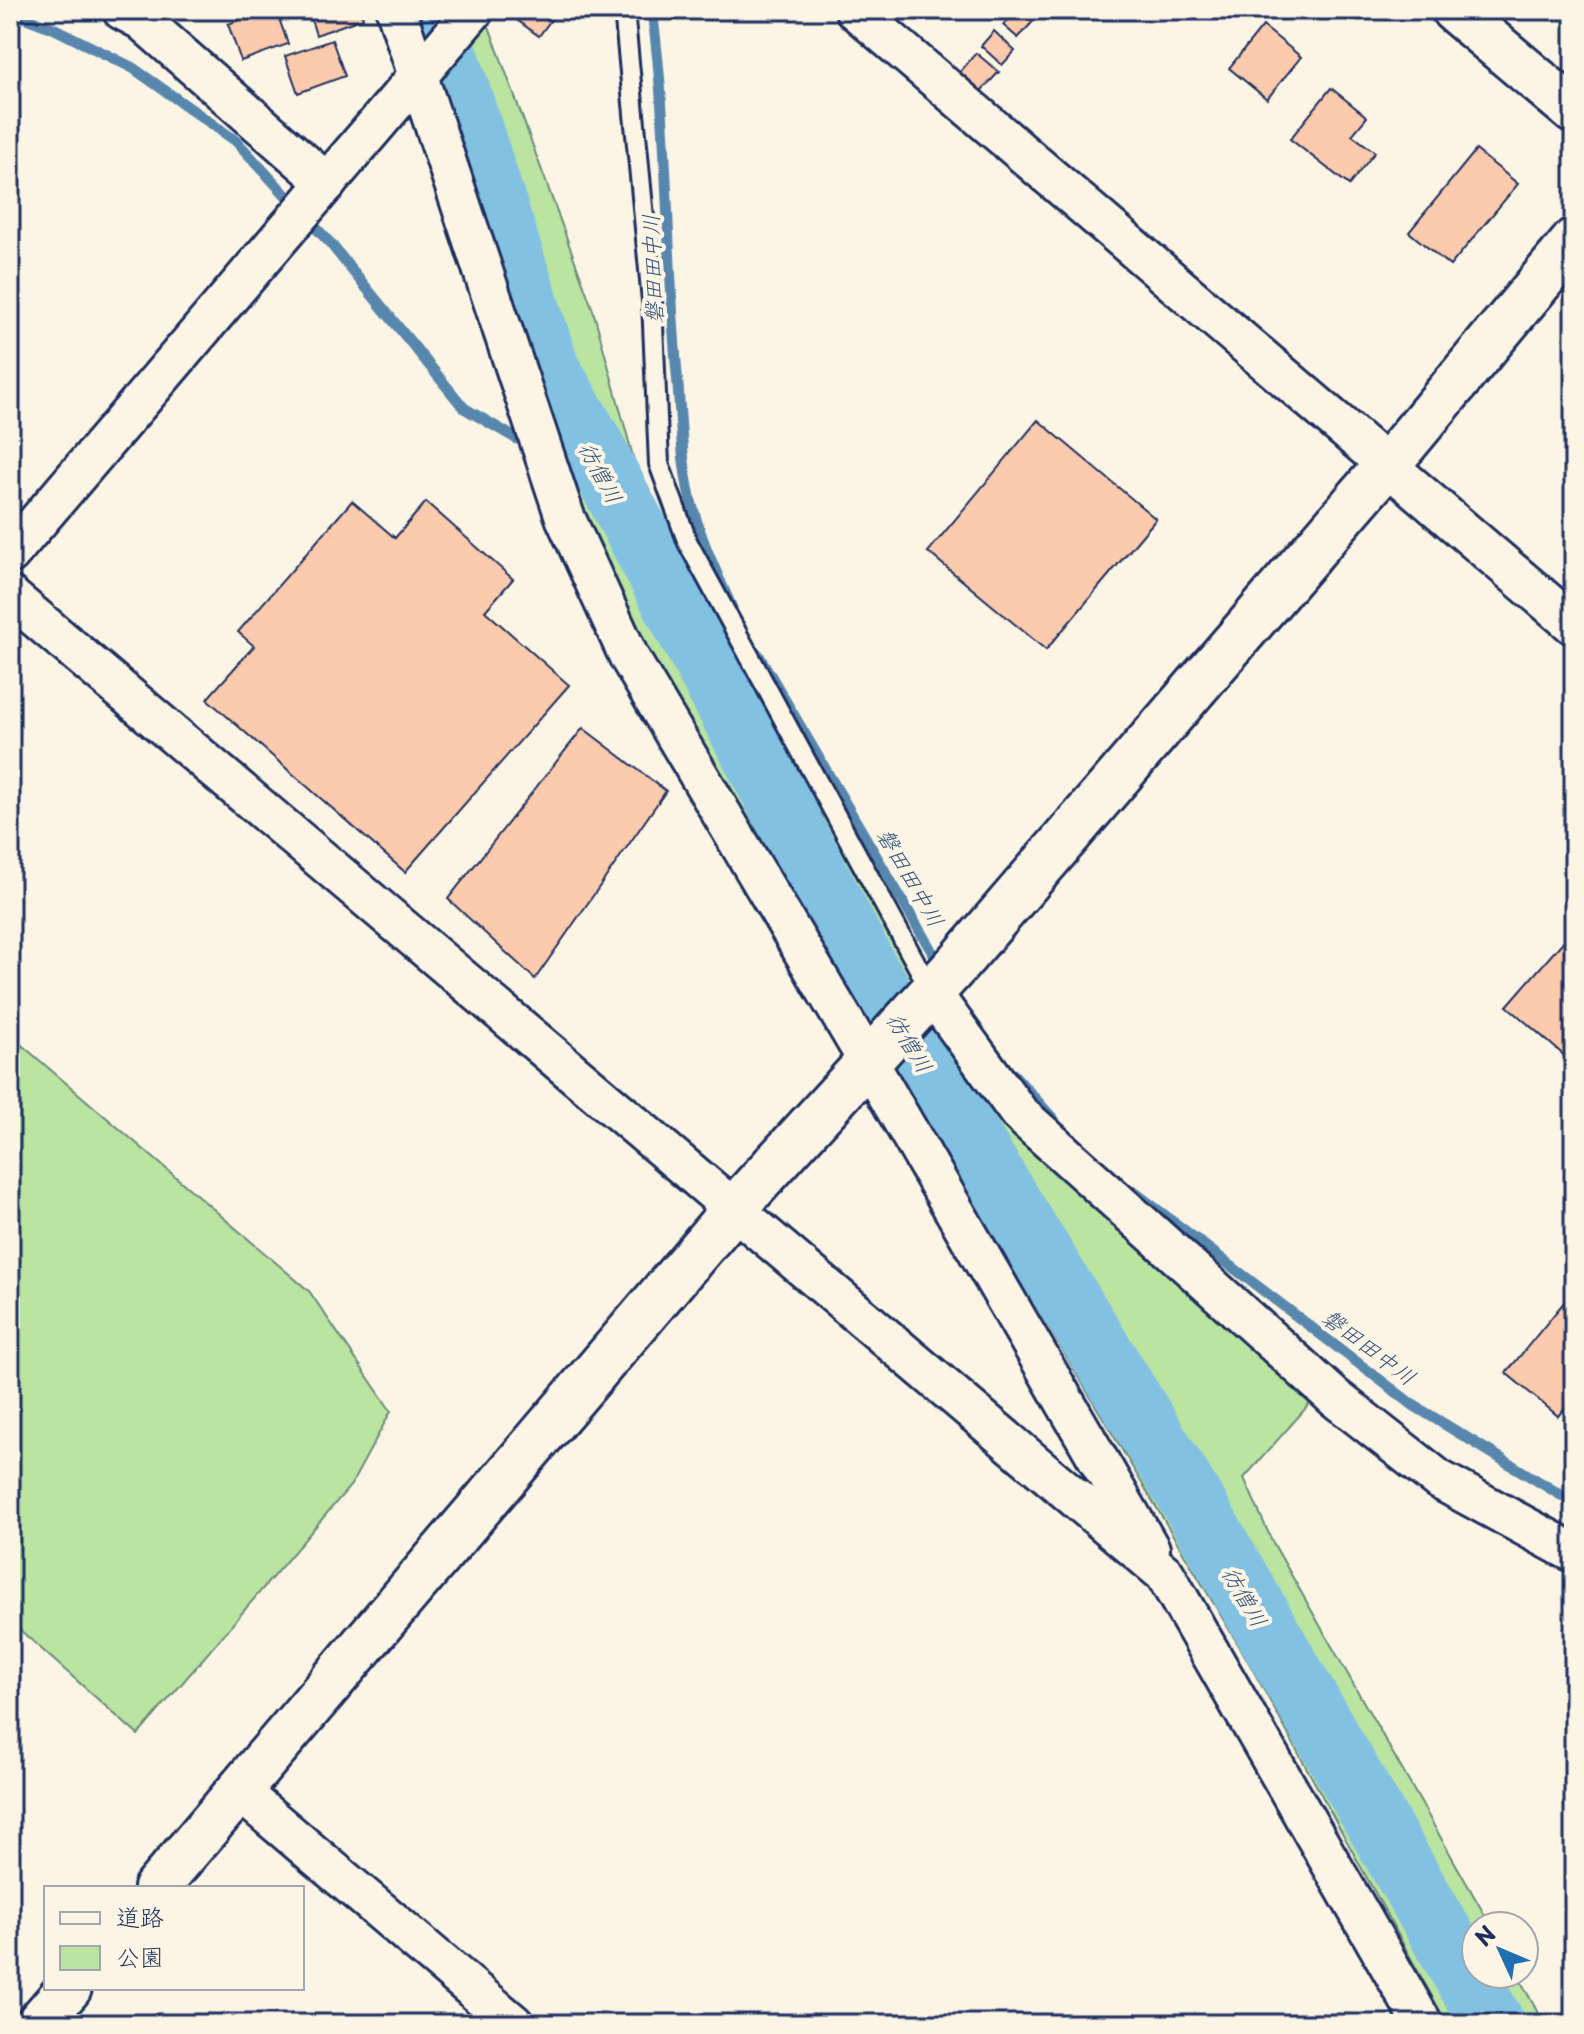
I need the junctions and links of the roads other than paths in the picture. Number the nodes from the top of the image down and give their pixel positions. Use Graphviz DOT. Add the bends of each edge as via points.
graph roads {
  1 [pos="122,10"];
  2 [pos="396,10"];
  3 [pos="474,10"];
  4 [pos="624,10"];
  5 [pos="855,10"];
  6 [pos="1454,10"];
  7 [pos="418,76"];
  8 [pos="1574,111"];
  9 [pos="327,183"];
  10 [pos="1574,241"];
  11 [pos="1387,464"];
  12 [pos="10,554"];
  13 [pos="10,596"];
  14 [pos="1574,625"];
  15 [pos="931,992"];
  16 [pos="869,1063"];
  17 [pos="734,1209"];
  18 [pos="1574,1553"];
  19 [pos="1165,1574"];
  20 [pos="239,1791"];
  21 [pos="158,1886"];
  22 [pos="67,1990"];
  23 [pos="38,2024"];
  24 [pos="514,2024"];
  25 [pos="1423,2024"];
  1 -- 9 [label="street" via="141,20"];
  2 -- 7 [label="street"];
  3 -- 7 [label="street"];
  4 -- 15 [label="lane" via="652,301 659,464 688,543"];
  5 -- 11 [label="street"];
  6 -- 8 [label="street"];
  7 -- 9 [label="street"];
  7 -- 16 [label="street" via="565,517 629,657"];
  9 -- 12 [label="street"];
  10 -- 11 [label="street"];
  11 -- 14 [label="street"];
  11 -- 15 [label="street"];
  13 -- 17 [label="street"];
  15 -- 16 [label="street"];
  15 -- 18 [label="street" via="1019,1113 1334,1397 1438,1479"];
  16 -- 17 [label="street"];
  16 -- 19 [label="street"];
  17 -- 19 [label="street"];
  17 -- 20 [label="street"];
  19 -- 25 [label="street"];
  20 -- 21 [label="street"];
  20 -- 24 [label="street"];
  22 -- 23 [label="street"];
}
